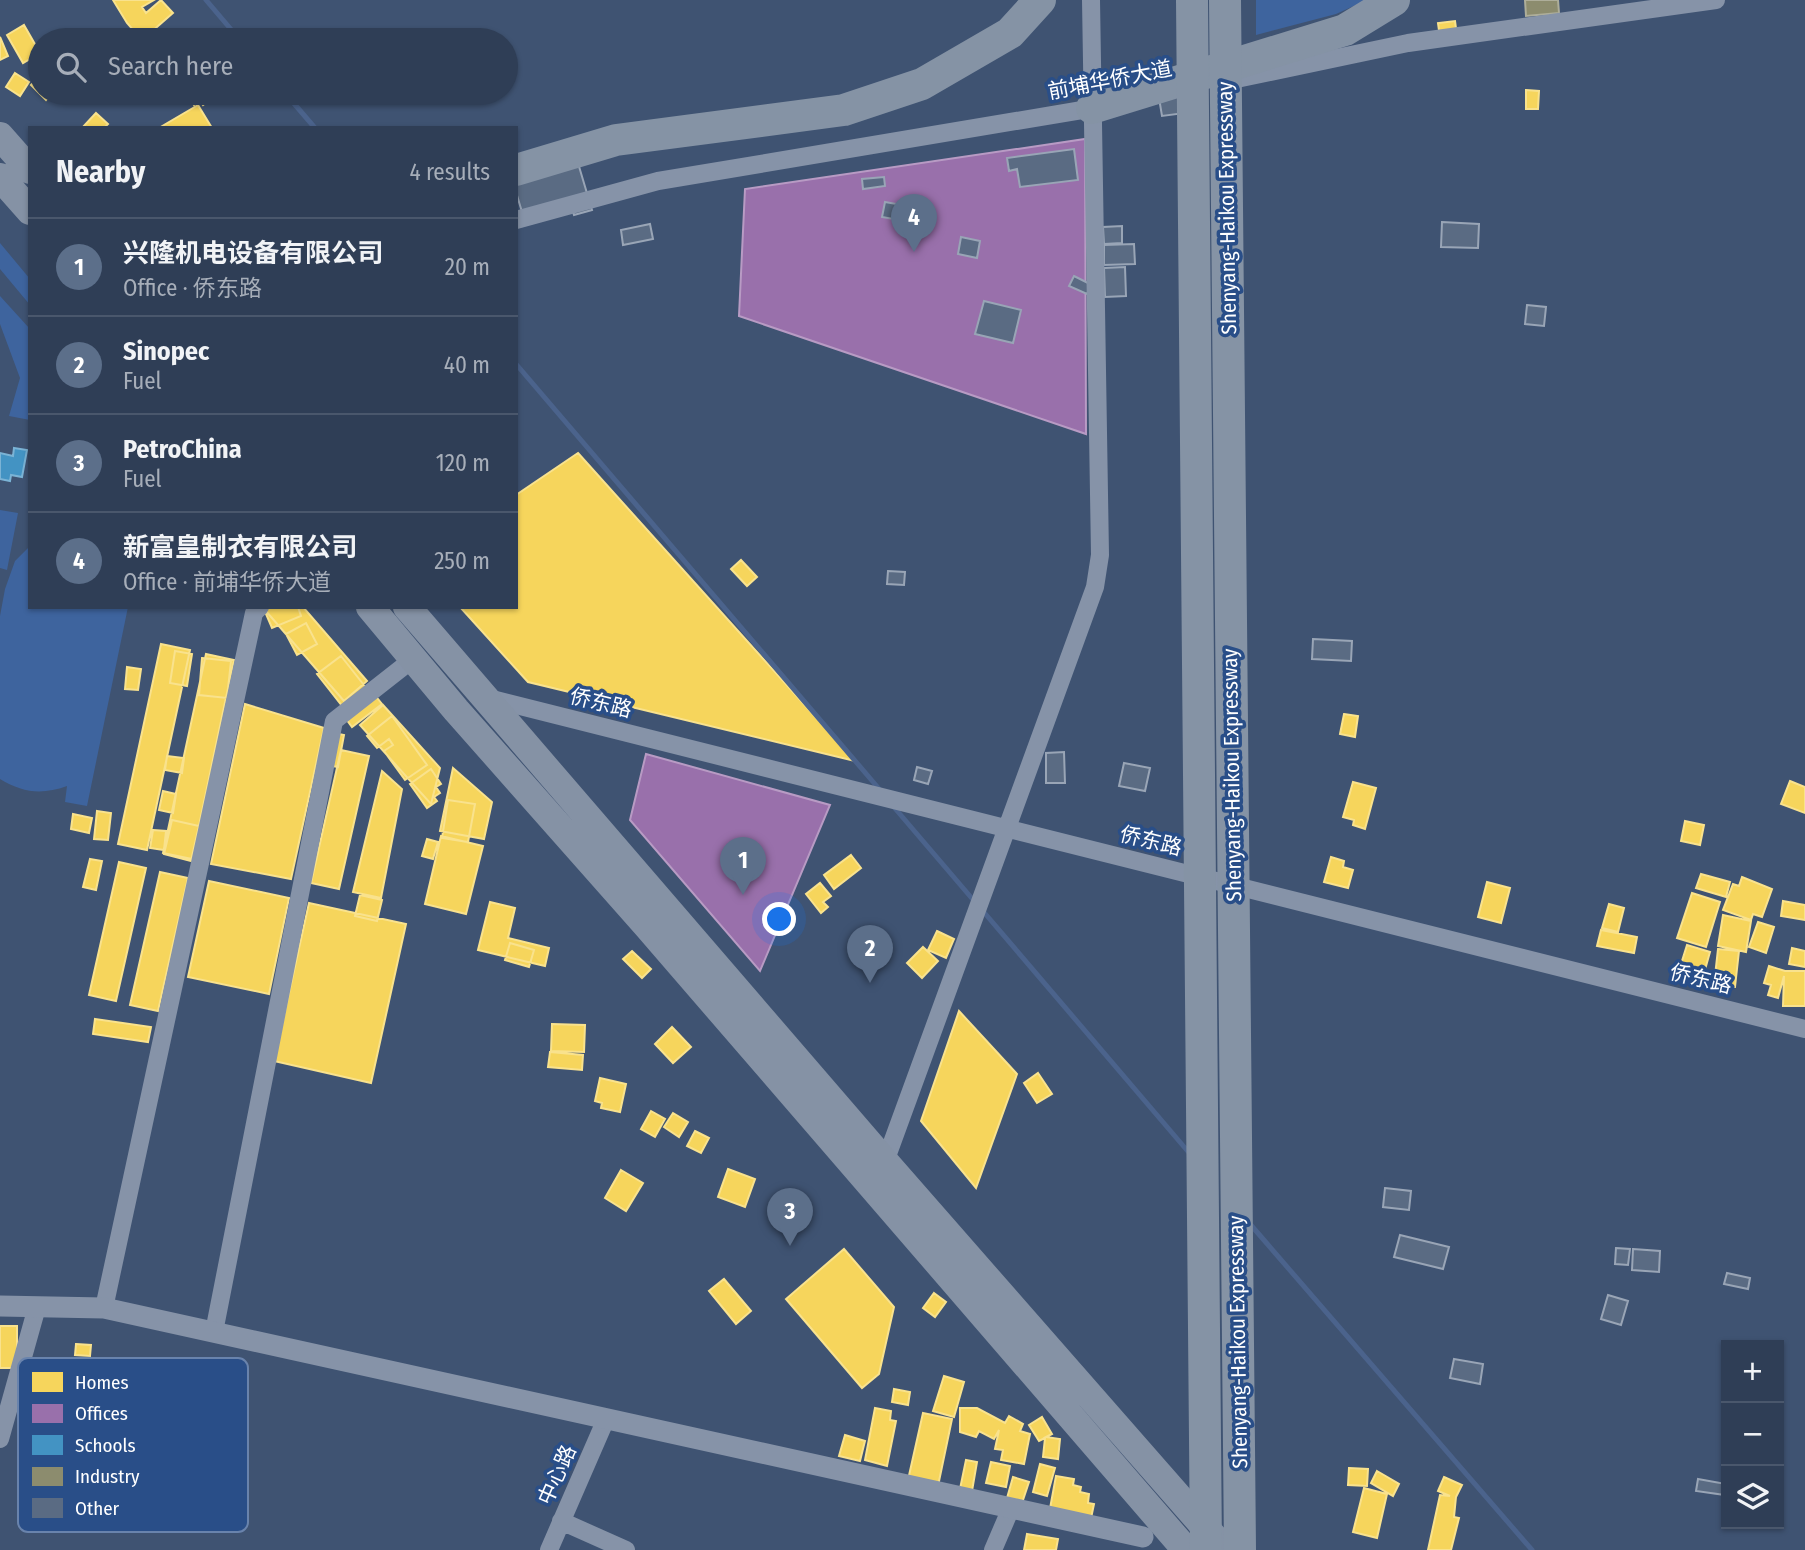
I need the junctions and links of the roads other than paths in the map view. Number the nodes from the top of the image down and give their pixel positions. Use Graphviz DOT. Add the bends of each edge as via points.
graph roads {
  1 [pos="1040,0"];
  2 [pos="1091,0"];
  3 [pos="1192,0"];
  4 [pos="1225,0"];
  5 [pos="1394,0"];
  6 [pos="1716,0"];
  7 [pos="1092,108"];
  8 [pos="0,136"];
  9 [pos="28,168"];
  10 [pos="518,169"];
  11 [pos="0,177"];
  12 [pos="28,209"];
  13 [pos="518,219"];
  14 [pos="258,609"];
  15 [pos="372,609"];
  16 [pos="409,609"];
  17 [pos="413,659"];
  18 [pos="485,698"];
  19 [pos="1007,828"];
  20 [pos="1805,1029"];
  21 [pos="885,1162"];
  22 [pos="0,1306"];
  23 [pos="37,1307"];
  24 [pos="104,1308"];
  25 [pos="214,1332"];
  26 [pos="21,1358"];
  27 [pos="18,1367"];
  28 [pos="3,1415"];
  29 [pos="606,1419"];
  30 [pos="0,1439"];
  31 [pos="1011,1508"];
  32 [pos="561,1521"];
  33 [pos="1143,1536"];
  34 [pos="549,1550"];
  35 [pos="626,1550"];
  36 [pos="993,1550"];
  37 [pos="1186,1550"];
  38 [pos="1206,1550"];
  39 [pos="1225,1550"];
  40 [pos="1240,1550"];
  1 -- 10 [label="highway" via="1010,33 922,84 844,110 616,140"];
  2 -- 7 [label="street"];
  3 -- 38 [label="highway, Shenyang-Haikou Expressway, bridge"];
  4 -- 40 [label="highway, Shenyang-Haikou Expressway, bridge"];
  5 -- 7 [label="highway" via="1345,30"];
  6 -- 7 [label="street, 前埔华侨大道" via="1408,43"];
  7 -- 13 [label="street, 前埔华侨大道" via="659,181"];
  7 -- 19 [label="street" via="1100,555 1095,587"];
  8 -- 9 [label="main road"];
  11 -- 12 [label="main road"];
  14 -- 24 [label="street"];
  15 -- 17 [label="main road"];
  16 -- 18 [label="main road"];
  17 -- 25 [label="street" via="334,720"];
  17 -- 37 [label="main road"];
  18 -- 19 [label="street, 侨东路"];
  18 -- 21 [label="main road"];
  19 -- 20 [label="street, 侨东路"];
  19 -- 21 [label="street"];
  21 -- 39 [label="main road"];
  22 -- 23 [label="street"];
  23 -- 24 [label="street"];
  23 -- 26 [label="street"];
  24 -- 25 [label="street"];
  25 -- 29 [label="street"];
  27 -- 28 [label="street"];
  28 -- 30 [label="street"];
  29 -- 31 [label="street"];
  29 -- 32 [label="street, 中心路"];
  31 -- 33 [label="street"];
  31 -- 36 [label="street"];
  32 -- 34 [label="street, 中心路"];
  32 -- 35 [label="street"];
}
